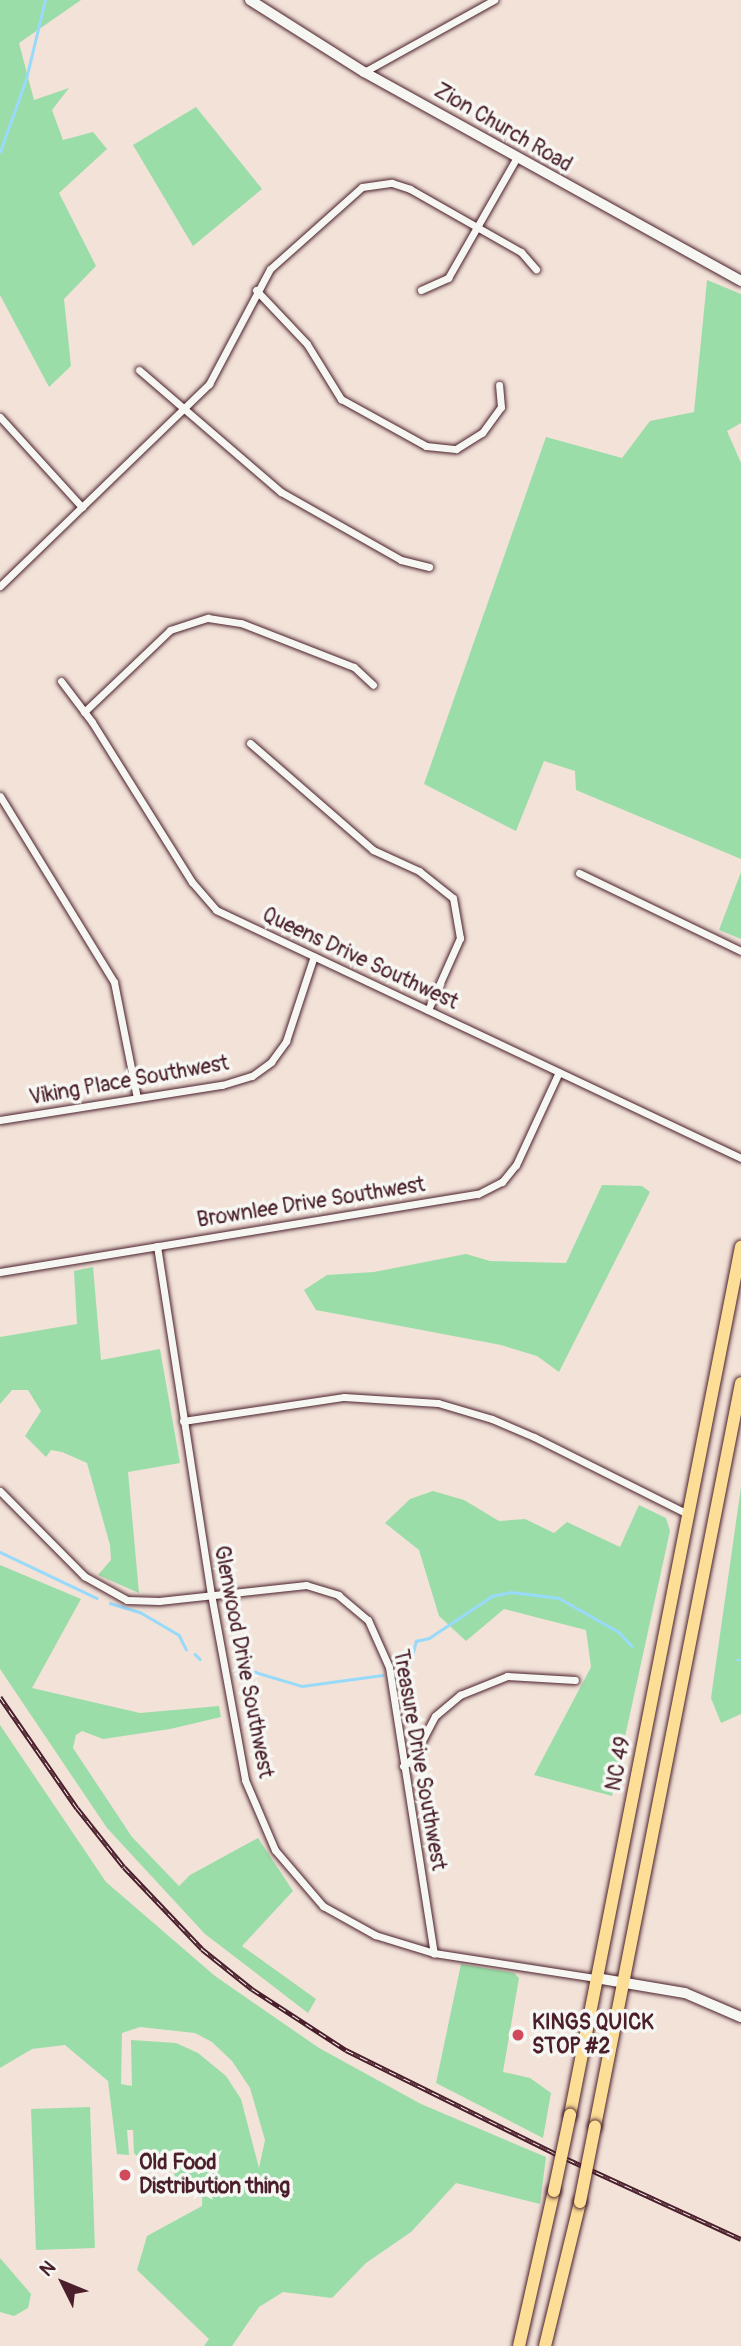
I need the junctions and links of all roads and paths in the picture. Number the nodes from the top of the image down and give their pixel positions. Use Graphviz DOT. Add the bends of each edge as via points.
graph roads {
  1 [pos="250,0"];
  2 [pos="494,0"];
  3 [pos="364,72"];
  4 [pos="517,157"];
  5 [pos="477,227"];
  6 [pos="537,269"];
  7 [pos="741,281"];
  8 [pos="256,290"];
  9 [pos="421,290"];
  10 [pos="139,370"];
  11 [pos="499,385"];
  12 [pos="183,409"];
  13 [pos="0,417"];
  14 [pos="82,507"];
  15 [pos="429,567"];
  16 [pos="0,586"];
  17 [pos="61,681"];
  18 [pos="373,685"];
  19 [pos="85,712"];
  20 [pos="250,743"];
  21 [pos="0,796"];
  22 [pos="579,873"];
  23 [pos="741,951"];
  24 [pos="314,956"];
  25 [pos="428,1010"];
  26 [pos="559,1072"];
  27 [pos="136,1098"];
  28 [pos="0,1120"];
  29 [pos="741,1158"];
  30 [pos="157,1246"];
  31 [pos="741,1247"];
  32 [pos="0,1272"];
  33 [pos="741,1383"];
  34 [pos="183,1421"];
  35 [pos="0,1491"];
  36 [pos="688,1514"];
  37 [pos="211,1594"];
  38 [pos="575,1680"];
  39 [pos="403,1766"];
  40 [pos="433,1953"];
  41 [pos="596,1978"];
  42 [pos="623,1983"];
  43 [pos="741,2017"];
  44 [pos="519,2346"];
  45 [pos="545,2346"];
  1 -- 3 [label="street, Zion Church Road"];
  2 -- 3 [label="street"];
  3 -- 4 [label="street, Zion Church Road"];
  4 -- 5 [label="street"];
  4 -- 7 [label="street, Zion Church Road"];
  5 -- 6 [label="street" via="521,252"];
  5 -- 8 [label="street" via="410,189 392,183 362,187 270,269"];
  5 -- 9 [label="street" via="448,278"];
  8 -- 11 [label="street" via="307,344 341,399 426,446 456,449 482,433 501,407"];
  8 -- 12 [label="street" via="209,384"];
  10 -- 12 [label="street"];
  12 -- 14 [label="street"];
  12 -- 15 [label="street" via="281,492 401,560"];
  13 -- 14 [label="street"];
  14 -- 16 [label="street"];
  17 -- 19 [label="street, Queens Drive Southwest"];
  18 -- 19 [label="street" via="354,667 241,623 208,618 170,630"];
  19 -- 24 [label="street, Queens Drive Southwest" via="201,894 223,914"];
  20 -- 25 [label="street" via="373,850 427,876 453,898 460,938"];
  21 -- 27 [label="street" via="114,982"];
  22 -- 23 [label="street"];
  24 -- 25 [label="street, Queens Drive Southwest"];
  24 -- 27 [label="street, Viking Place Southwest" via="286,1041 262,1070 222,1085"];
  25 -- 26 [label="street, Queens Drive Southwest"];
  26 -- 29 [label="street, Queens Drive Southwest"];
  26 -- 30 [label="street, Brownlee Drive Southwest" via="516,1165 491,1189"];
  27 -- 28 [label="street, Viking Place Southwest"];
  30 -- 32 [label="street, Brownlee Drive Southwest"];
  30 -- 34 [label="street, Glenwood Drive Southwest"];
  31 -- 36 [label="highway, NC 49 / NC 49"];
  33 -- 42 [label="highway"];
  34 -- 36 [label="street" via="344,1397 438,1404 523,1432"];
  34 -- 37 [label="street, Glenwood Drive Southwest"];
  35 -- 37 [label="street, Treasure Drive Southwest" via="76,1569 113,1595 148,1601"];
  36 -- 41 [label="highway, NC 49 / NC 49"];
  37 -- 39 [label="street, Treasure Drive Southwest" via="306,1585 329,1591 359,1611 373,1627 389,1667"];
  37 -- 40 [label="street, Glenwood Drive Southwest" via="245,1780 275,1850 323,1906 368,1932"];
  38 -- 39 [label="street" via="507,1676 460,1695 435,1716"];
  39 -- 40 [label="street, Treasure Drive Southwest"];
  40 -- 41 [label="street, Glenwood Drive Southwest"];
  41 -- 42 [label="street"];
  41 -- 44 [label="highway, NC 49 / NC 49, bridge"];
  42 -- 43 [label="street" via="685,1993"];
  42 -- 45 [label="highway, bridge" via="580,2202"];
}
